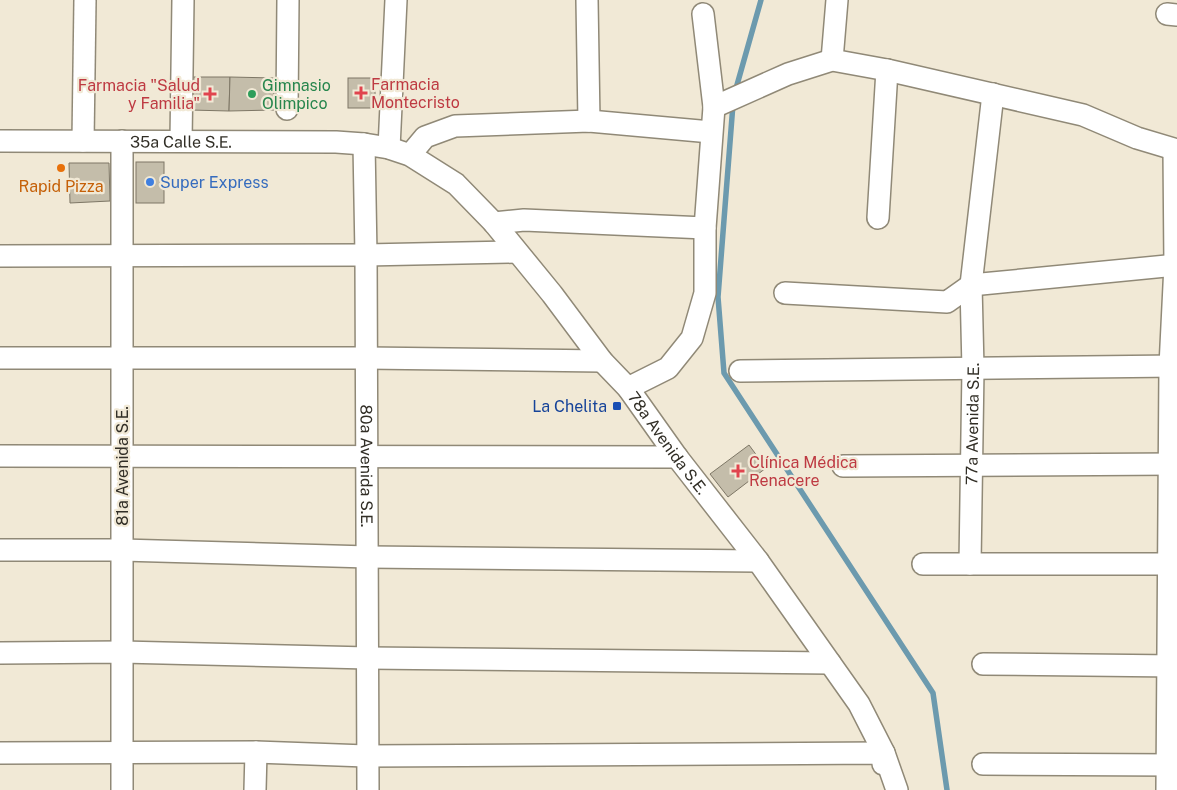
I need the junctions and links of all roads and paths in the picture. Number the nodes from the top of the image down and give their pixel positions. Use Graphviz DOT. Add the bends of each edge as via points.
graph roads {
  1 [pos="85,0"];
  2 [pos="183,0"];
  3 [pos="288,0"];
  4 [pos="396,0"];
  5 [pos="587,0"];
  6 [pos="837,0"];
  7 [pos="703,14"];
  8 [pos="832,60"];
  9 [pos="887,70"];
  10 [pos="993,94"];
  11 [pos="714,107"];
  12 [pos="287,109"];
  13 [pos="589,121"];
  14 [pos="711,132"];
  15 [pos="0,141"];
  16 [pos="84,141"];
  17 [pos="122,141"];
  18 [pos="181,142"];
  19 [pos="364,144"];
  20 [pos="389,148"];
  21 [pos="1175,150"];
  22 [pos="410,155"];
  23 [pos="878,218"];
  24 [pos="494,223"];
  25 [pos="705,228"];
  26 [pos="516,252"];
  27 [pos="366,255"];
  28 [pos="0,256"];
  29 [pos="122,256"];
  30 [pos="1176,265"];
  31 [pos="971,285"];
  32 [pos="785,293"];
  33 [pos="0,358"];
  34 [pos="122,358"];
  35 [pos="366,358"];
  36 [pos="602,361"];
  37 [pos="1173,366"];
  38 [pos="973,369"];
  39 [pos="740,371"];
  40 [pos="628,388"];
  41 [pos="0,456"];
  42 [pos="122,456"];
  43 [pos="366,456"];
  44 [pos="677,457"];
  45 [pos="1173,464"];
  46 [pos="971,465"];
  47 [pos="842,466"];
  48 [pos="0,550"];
  49 [pos="122,550"];
  50 [pos="368,557"];
  51 [pos="758,561"];
  52 [pos="923,564"];
  53 [pos="970,564"];
  54 [pos="1173,564"];
  55 [pos="0,652"];
  56 [pos="122,652"];
  57 [pos="368,658"];
  58 [pos="830,663"];
  59 [pos="983,664"];
  60 [pos="1172,666"];
  61 [pos="122,752"];
  62 [pos="256,752"];
  63 [pos="0,753"];
  64 [pos="884,753"];
  65 [pos="366,756"];
  66 [pos="983,764"];
  67 [pos="1172,765"];
  68 [pos="122,790"];
  69 [pos="255,790"];
  70 [pos="368,790"];
  71 [pos="882,790"];
  72 [pos="897,790"];
  73 [pos="1167,790"];
  1 -- 16 [label="street"];
  2 -- 18 [label="street"];
  3 -- 12 [label="street"];
  4 -- 20 [label="street"];
  5 -- 13 [label="street"];
  6 -- 8 [label="street"];
  7 -- 11 [label="street, 78a Avenida S.E."];
  8 -- 9 [label="street"];
  8 -- 11 [label="street" via="788,74"];
  9 -- 10 [label="street"];
  9 -- 23 [label="street"];
  10 -- 21 [label="street" via="1083,115"];
  10 -- 31 [label="street, 77a Avenida S.E."];
  11 -- 14 [label="street, 78a Avenida S.E."];
  13 -- 14 [label="street"];
  13 -- 22 [label="street" via="455,126 425,137"];
  14 -- 25 [label="street, 78a Avenida S.E."];
  15 -- 16 [label="street, 35a Calle S.E."];
  16 -- 17 [label="street, 35a Calle S.E."];
  17 -- 18 [label="street, 35a Calle S.E."];
  17 -- 29 [label="street, 81a Avenida S.E."];
  18 -- 19 [label="street, 35a Calle S.E."];
  19 -- 20 [label="street, 35a Calle S.E."];
  19 -- 27 [label="street, 80a Avenida S.E."];
  20 -- 22 [label="street, 35a Calle S.E."];
  21 -- 30 [label="street"];
  22 -- 24 [label="street, 35a Calle S.E." via="456,184"];
  24 -- 25 [label="street" via="524,220"];
  24 -- 26 [label="street, 35a Calle S.E."];
  25 -- 40 [label="street, 78a Avenida S.E." via="705,293 692,338 668,368"];
  26 -- 27 [label="street"];
  26 -- 36 [label="street, 35a Calle S.E."];
  27 -- 29 [label="street"];
  27 -- 35 [label="street, 80a Avenida S.E."];
  28 -- 29 [label="street"];
  29 -- 34 [label="street, 81a Avenida S.E."];
  30 -- 31 [label="street"];
  30 -- 37 [label="street"];
  31 -- 32 [label="street" via="947,302"];
  31 -- 38 [label="street, 77a Avenida S.E."];
  33 -- 34 [label="street"];
  34 -- 35 [label="street"];
  34 -- 42 [label="street, 81a Avenida S.E."];
  35 -- 36 [label="street"];
  35 -- 43 [label="street, 80a Avenida S.E."];
  36 -- 40 [label="street, 35a Calle S.E."];
  37 -- 38 [label="street"];
  37 -- 45 [label="street"];
  38 -- 39 [label="street"];
  38 -- 46 [label="street, 77a Avenida S.E."];
  40 -- 44 [label="street, 78a Avenida S.E."];
  41 -- 42 [label="street"];
  42 -- 43 [label="street"];
  42 -- 49 [label="street, 81a Avenida S.E."];
  43 -- 44 [label="street"];
  43 -- 50 [label="street, 80a Avenida S.E."];
  44 -- 51 [label="street, 78a Avenida S.E."];
  45 -- 46 [label="street"];
  45 -- 54 [label="street"];
  46 -- 47 [label="street"];
  46 -- 53 [label="street, 77a Avenida S.E."];
  48 -- 49 [label="street"];
  49 -- 50 [label="street"];
  49 -- 56 [label="street, 81a Avenida S.E."];
  50 -- 51 [label="street"];
  50 -- 57 [label="street, 80a Avenida S.E."];
  51 -- 58 [label="street, 78a Avenida S.E."];
  52 -- 53 [label="street"];
  53 -- 54 [label="street"];
  54 -- 60 [label="street"];
  55 -- 56 [label="street"];
  56 -- 57 [label="street"];
  56 -- 61 [label="street, 81a Avenida S.E."];
  57 -- 58 [label="street"];
  57 -- 65 [label="street, 80a Avenida S.E."];
  58 -- 64 [label="street, 78a Avenida S.E." via="859,704"];
  59 -- 60 [label="street"];
  60 -- 67 [label="street"];
  61 -- 62 [label="street"];
  61 -- 63 [label="street"];
  61 -- 68 [label="street, 81a Avenida S.E."];
  62 -- 65 [label="street"];
  62 -- 69 [label="street"];
  64 -- 65 [label="street"];
  64 -- 71 [label="street"];
  64 -- 72 [label="street, 78a Avenida S.E."];
  65 -- 70 [label="street, 80a Avenida S.E."];
  66 -- 67 [label="street"];
  67 -- 73 [label="street"];
}
